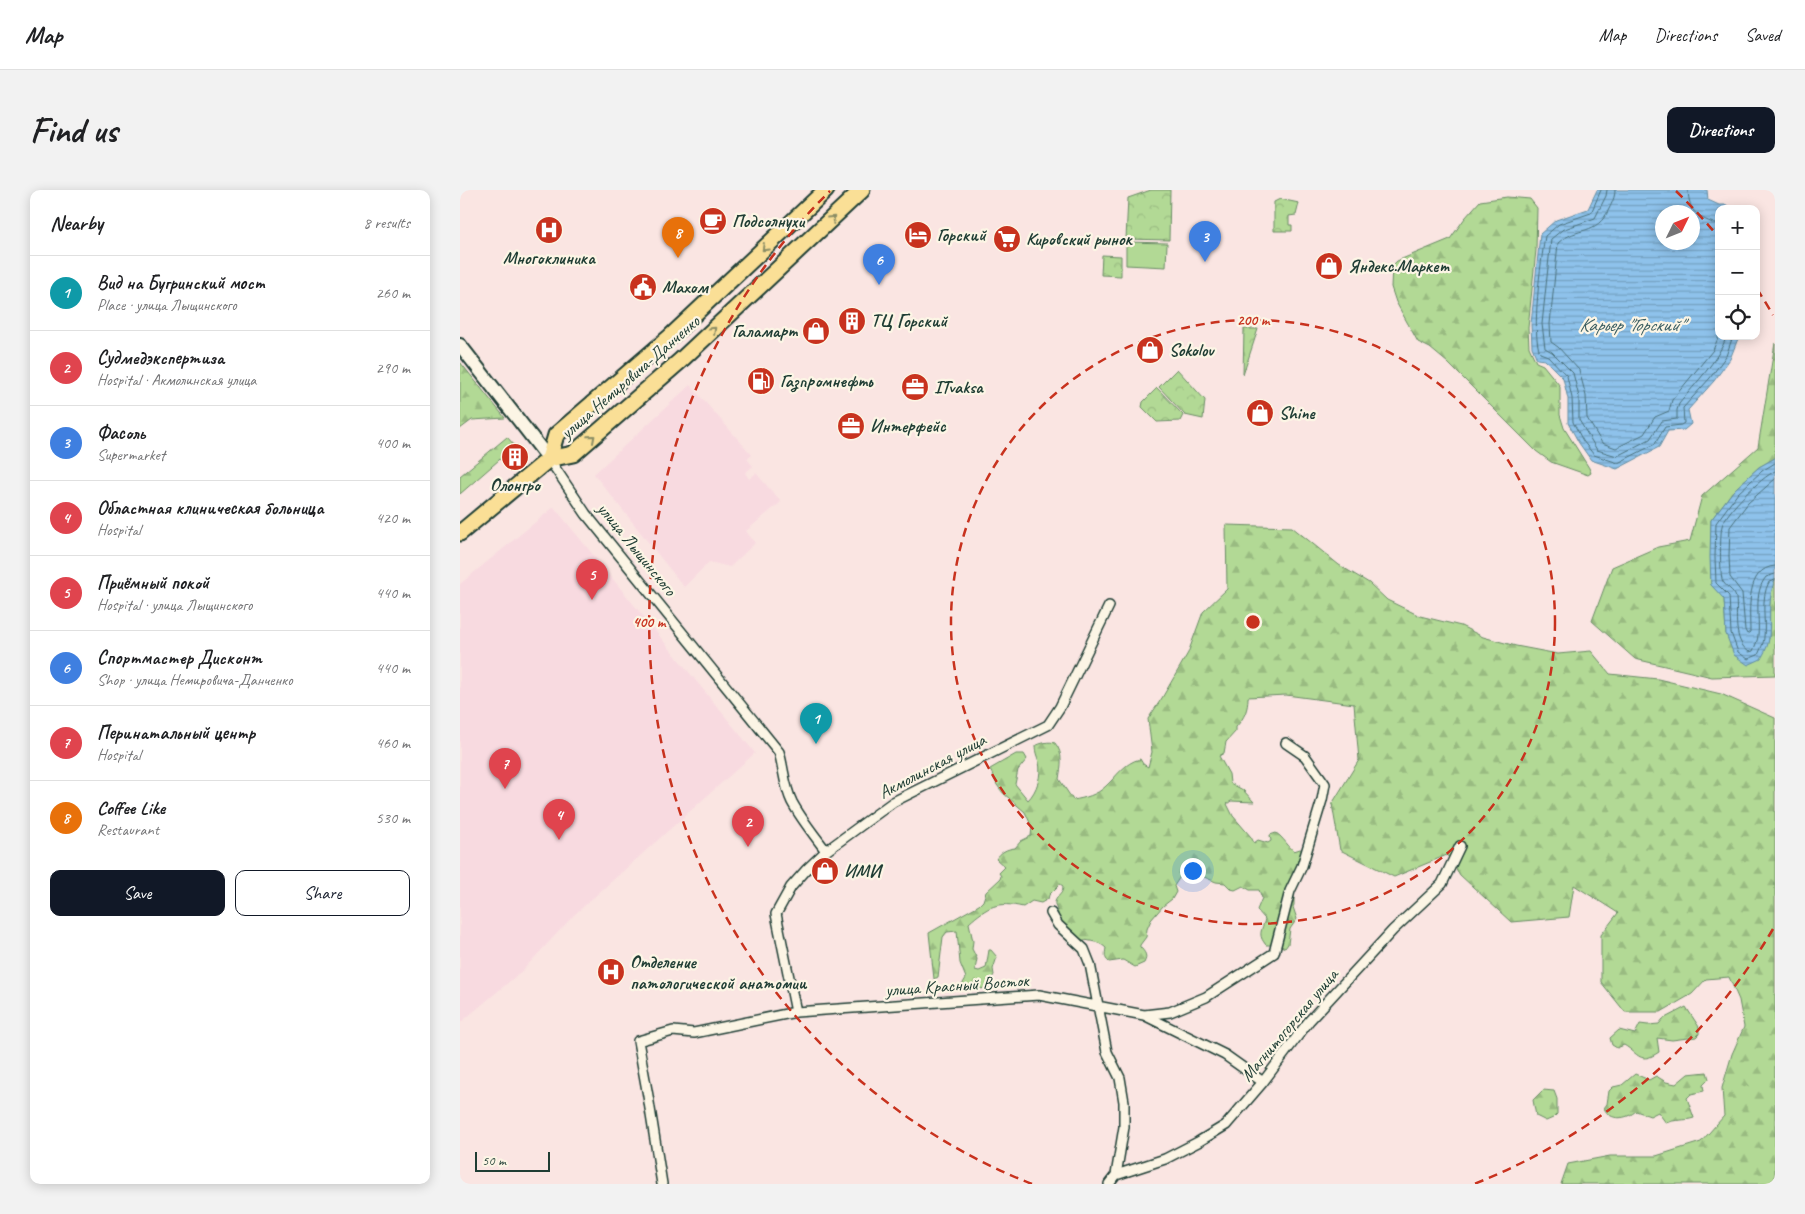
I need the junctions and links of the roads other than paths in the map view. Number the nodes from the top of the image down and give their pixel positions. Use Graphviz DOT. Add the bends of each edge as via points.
graph roads {
  1 [pos="826,190"];
  2 [pos="862,190"];
  3 [pos="460,346"];
  4 [pos="550,459"];
  5 [pos="460,533"];
  6 [pos="1109,606"];
  7 [pos="1286,743"];
  8 [pos="1460,846"];
  9 [pos="826,851"];
  10 [pos="1051,913"];
  11 [pos="1097,1007"];
  12 [pos="796,1012"];
  13 [pos="1144,1015"];
  14 [pos="1263,1082"];
  15 [pos="1116,1174"];
  16 [pos="662,1184"];
  17 [pos="1109,1184"];
  1 -- 4 [label="main road, улица Немировича-Данченко, one-way" via="670,338 556,435"];
  4 -- 2 [label="main road, улица Немировича-Данченко, one-way" via="573,454 580,448 680,361"];
  3 -- 4 [label="street, улица Лыщинского"];
  4 -- 5 [label="main road, улица Немировича-Данченко"];
  4 -- 9 [label="street, улица Лыщинского" via="586,514 779,752 792,802"];
  6 -- 9 [label="street, Акмолинская улица" via="1048,725 893,802"];
  7 -- 13 [label="street" via="1304,756 1325,784 1302,866 1290,891 1274,953 1206,997 1170,1012"];
  8 -- 14 [label="street, Магнитогорская улица" via="1442,884 1393,930 1309,1022"];
  9 -- 12 [label="street, Акмолинская улица" via="792,887 776,914"];
  10 -- 11 [label="street" via="1058,925 1084,949 1090,964"];
  11 -- 12 [label="street, улица Красный Восток" via="1039,995"];
  11 -- 13 [label="street, улица Красный Восток"];
  11 -- 15 [label="street" via="1108,1052 1120,1078 1124,1102 1124,1127"];
  12 -- 16 [label="street, улица Красный Восток" via="694,1033 673,1031 638,1041"];
  13 -- 14 [label="street, улица Красный Восток" via="1225,1055"];
  14 -- 15 [label="street, Магнитогорская улица" via="1226,1125 1165,1159"];
  15 -- 17 [label="street"];
}
